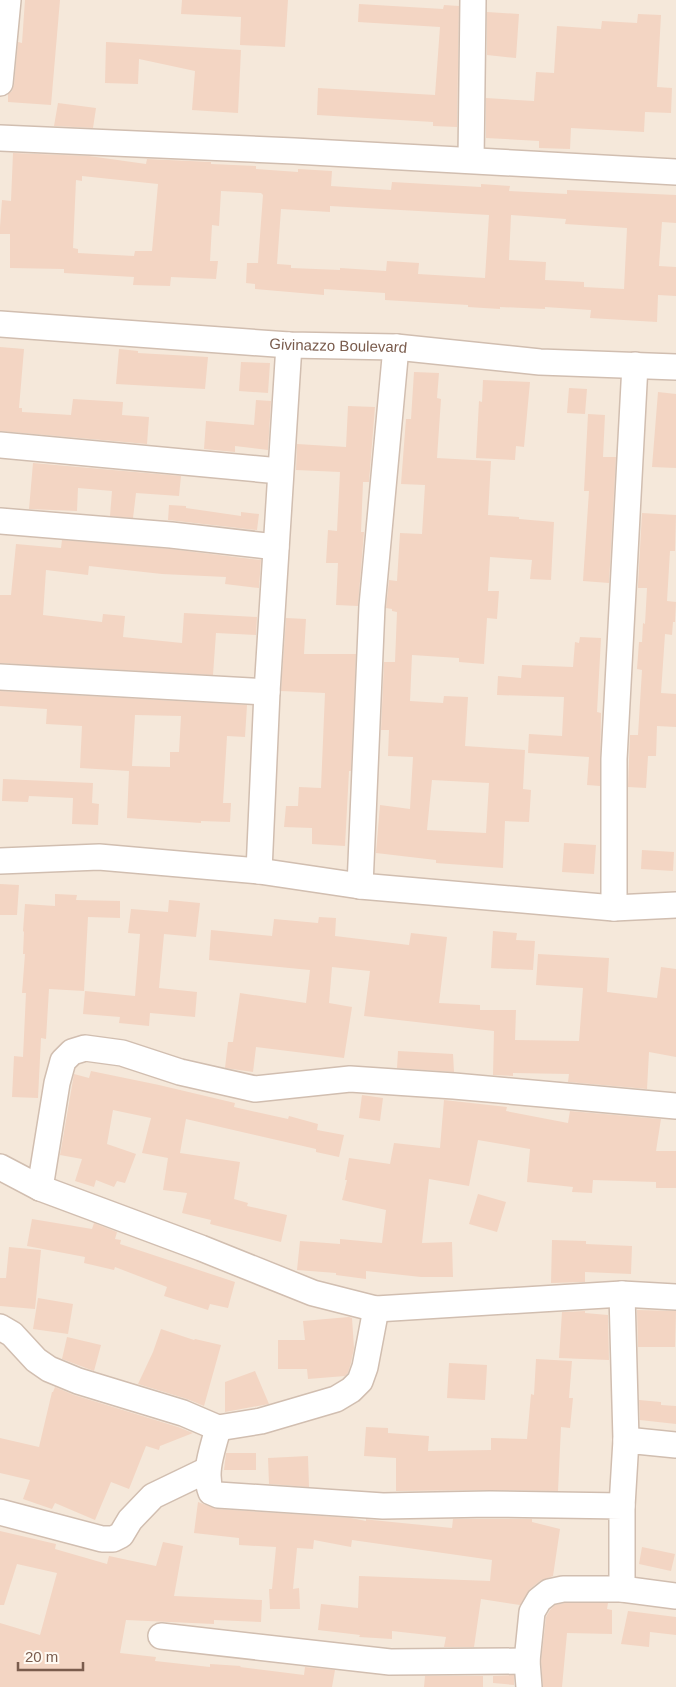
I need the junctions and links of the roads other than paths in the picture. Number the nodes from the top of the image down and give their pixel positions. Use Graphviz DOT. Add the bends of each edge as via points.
graph roads {
  1 [pos="8,0"];
  2 [pos="473,0"];
  3 [pos="0,83"];
  4 [pos="0,138"];
  5 [pos="470,160"];
  6 [pos="676,172"];
  7 [pos="0,324"];
  8 [pos="289,345"];
  9 [pos="396,347"];
  10 [pos="635,365"];
  11 [pos="676,367"];
  12 [pos="0,445"];
  13 [pos="280,471"];
  14 [pos="0,522"];
  15 [pos="276,546"];
  16 [pos="0,677"];
  17 [pos="267,692"];
  18 [pos="0,861"];
  19 [pos="259,871"];
  20 [pos="360,886"];
  21 [pos="676,904"];
  22 [pos="614,908"];
  23 [pos="676,1106"];
  24 [pos="0,1167"];
  25 [pos="40,1188"];
  26 [pos="622,1294"];
  27 [pos="676,1297"];
  28 [pos="376,1309"];
  29 [pos="0,1327"];
  30 [pos="218,1428"];
  31 [pos="626,1440"];
  32 [pos="676,1445"];
  33 [pos="208,1470"];
  34 [pos="622,1506"];
  35 [pos="0,1512"];
  36 [pos="622,1589"];
  37 [pos="676,1596"];
  38 [pos="161,1636"];
  39 [pos="526,1661"];
  40 [pos="529,1687"];
  1 -- 3 [label="street"];
  2 -- 5 [label="street"];
  4 -- 5 [label="street"];
  5 -- 6 [label="street"];
  7 -- 8 [label="street, Givinazzo Boulevard"];
  8 -- 9 [label="street, Givinazzo Boulevard"];
  8 -- 13 [label="street"];
  9 -- 10 [label="street, Givinazzo Boulevard" via="540,362"];
  9 -- 20 [label="street" via="372,606"];
  10 -- 11 [label="street, Givinazzo Boulevard"];
  10 -- 22 [label="street" via="614,759"];
  12 -- 13 [label="street"];
  13 -- 15 [label="street"];
  14 -- 15 [label="street"];
  15 -- 17 [label="street"];
  16 -- 17 [label="street"];
  17 -- 19 [label="street"];
  18 -- 19 [label="street" via="99,857"];
  19 -- 20 [label="street"];
  20 -- 22 [label="street"];
  21 -- 22 [label="street"];
  23 -- 25 [label="street" via="350,1079 255,1089 180,1072 122,1053 85,1048 72,1052 63,1061"];
  24 -- 25 [label="street"];
  25 -- 28 [label="street" via="313,1293"];
  26 -- 27 [label="street"];
  26 -- 28 [label="street"];
  26 -- 31 [label="street"];
  28 -- 30 [label="street" via="365,1367 360,1382 350,1390 336,1399 261,1421"];
  29 -- 30 [label="street" via="50,1369 78,1381 183,1413"];
  30 -- 33 [label="street"];
  31 -- 32 [label="street"];
  31 -- 34 [label="street"];
  33 -- 34 [label="street" via="208,1485 211,1492 218,1495 383,1506"];
  33 -- 35 [label="street" via="153,1496 130,1520 121,1535 113,1539"];
  34 -- 36 [label="street"];
  36 -- 37 [label="street"];
  36 -- 39 [label="street" via="549,1592 532,1612"];
  38 -- 39 [label="street" via="390,1662"];
  39 -- 40 [label="street"];
}
